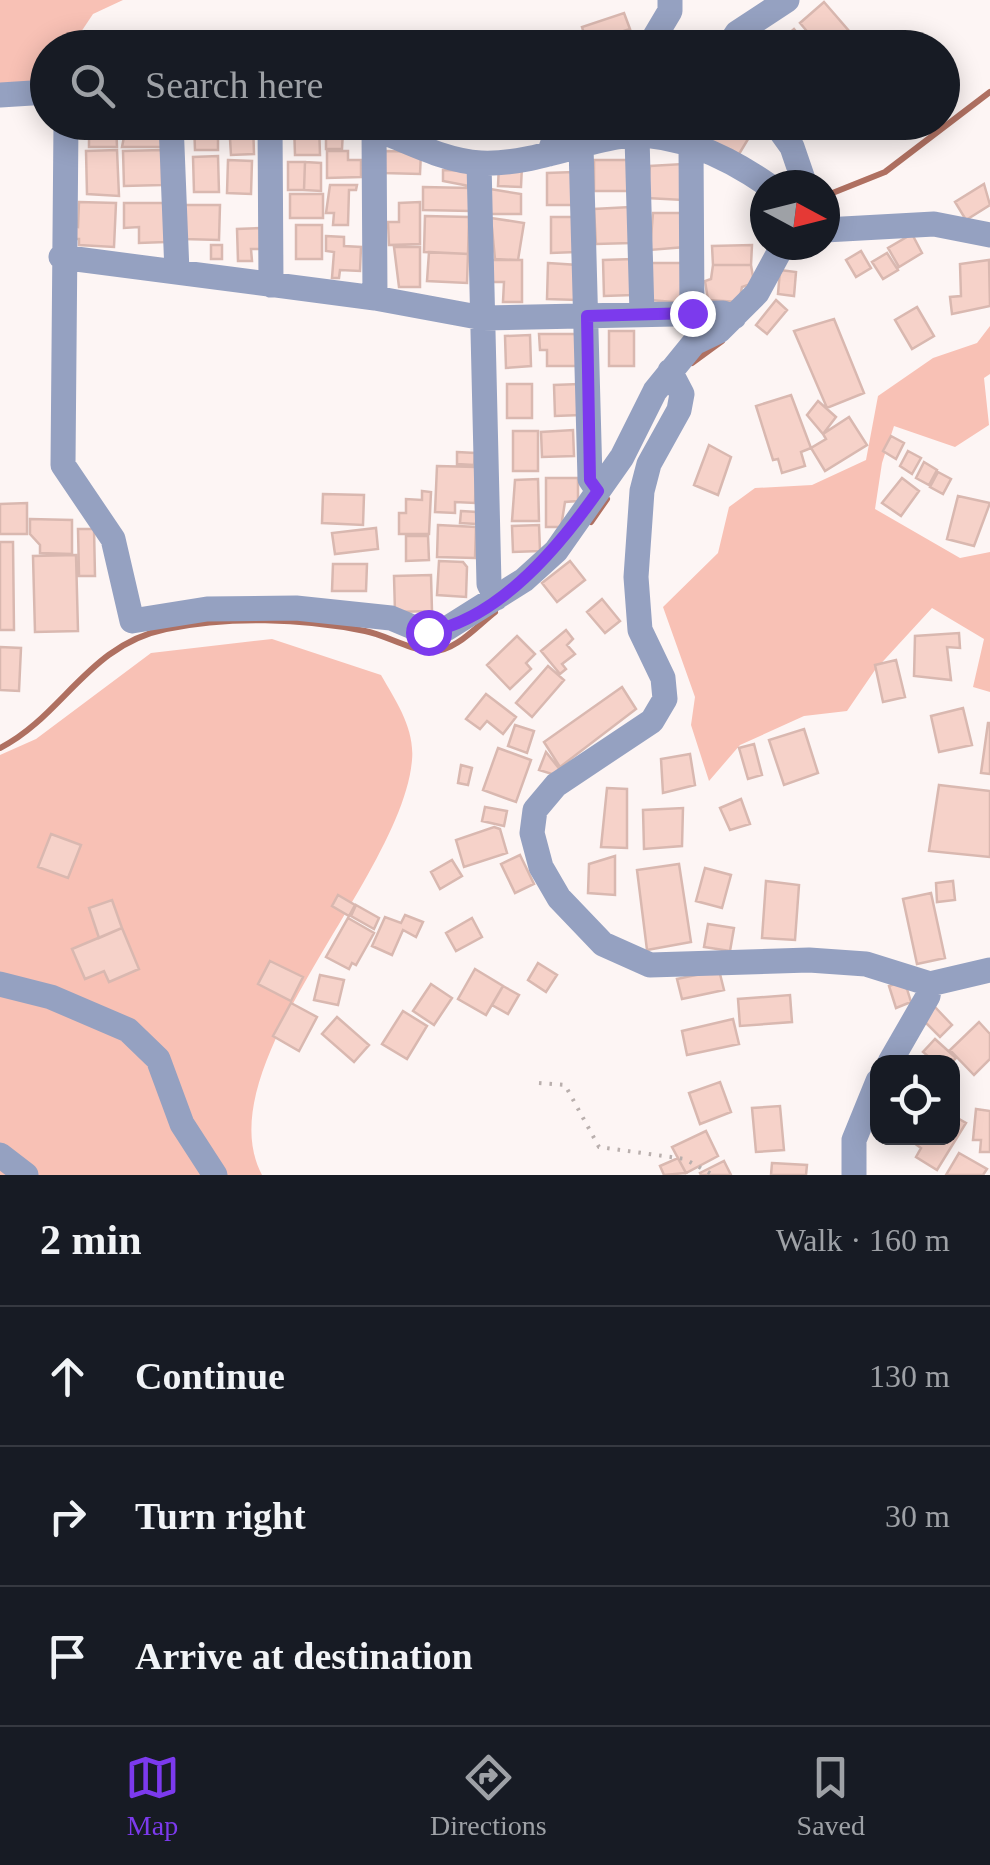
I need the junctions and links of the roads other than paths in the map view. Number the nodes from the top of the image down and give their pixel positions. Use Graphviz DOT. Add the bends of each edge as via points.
graph roads {
  1 [pos="670,0"];
  2 [pos="787,0"];
  3 [pos="659,30"];
  4 [pos="741,30"];
  5 [pos="30,93"];
  6 [pos="0,95"];
  7 [pos="65,140"];
  8 [pos="172,140"];
  9 [pos="270,140"];
  10 [pos="367,140"];
  11 [pos="411,140"];
  12 [pos="554,140"];
  13 [pos="618,140"];
  14 [pos="637,140"];
  15 [pos="655,140"];
  16 [pos="787,140"];
  17 [pos="581,146"];
  18 [pos="692,146"];
  19 [pos="549,154"];
  20 [pos="479,163"];
  21 [pos="800,170"];
  22 [pos="750,176"];
  23 [pos="840,227"];
  24 [pos="990,235"];
  25 [pos="61,257"];
  26 [pos="775,260"];
  27 [pos="177,272"];
  28 [pos="271,285"];
  29 [pos="375,298"];
  30 [pos="692,313"];
  31 [pos="642,314"];
  32 [pos="587,316"];
  33 [pos="734,316"];
  34 [pos="483,318"];
  35 [pos="674,377"];
  36 [pos="598,491"];
  37 [pos="496,598"];
  38 [pos="990,970"];
  39 [pos="0,984"];
  40 [pos="930,984"];
  41 [pos="894,1055"];
  42 [pos="870,1101"];
  43 [pos="0,1155"];
  44 [pos="26,1175"];
  45 [pos="215,1175"];
  46 [pos="854,1175"];
  1 -- 3 [label="street"];
  2 -- 4 [label="street"];
  5 -- 6 [label="street"];
  7 -- 25 [label="street"];
  8 -- 27 [label="street"];
  9 -- 28 [label="street"];
  10 -- 29 [label="street"];
  11 -- 20 [label="street"];
  12 -- 19 [label="street"];
  13 -- 17 [label="street"];
  14 -- 31 [label="street"];
  15 -- 18 [label="street"];
  16 -- 21 [label="street"];
  17 -- 19 [label="street"];
  17 -- 32 [label="street"];
  18 -- 22 [label="street"];
  18 -- 30 [label="street"];
  19 -- 20 [label="street"];
  20 -- 34 [label="street"];
  23 -- 24 [label="street" via="934,224"];
  25 -- 27 [label="street"];
  25 -- 37 [label="street" via="63,465 113,540 132,621 207,609 296,608 390,618 428,632 446,629"];
  26 -- 33 [label="street" via="758,293"];
  27 -- 28 [label="street"];
  28 -- 29 [label="street"];
  29 -- 34 [label="street"];
  30 -- 31 [label="street"];
  30 -- 33 [label="street"];
  31 -- 32 [label="street"];
  32 -- 34 [label="street"];
  32 -- 36 [label="street" via="590,480"];
  33 -- 35 [label="street" via="694,343"];
  34 -- 37 [label="street" via="489,584"];
  35 -- 36 [label="street"];
  35 -- 40 [label="street" via="679,410 642,491 636,578 640,630 664,678 665,700 652,722 556,785 535,810 532,833 541,867 559,898 603,944 650,965 809,960 866,964"];
  36 -- 37 [label="street" via="556,551"];
  38 -- 40 [label="street"];
  39 -- 45 [label="street" via="51,996 128,1030 158,1059 182,1124"];
  40 -- 41 [label="street"];
  42 -- 46 [label="street" via="854,1140"];
  43 -- 44 [label="street"];
}
